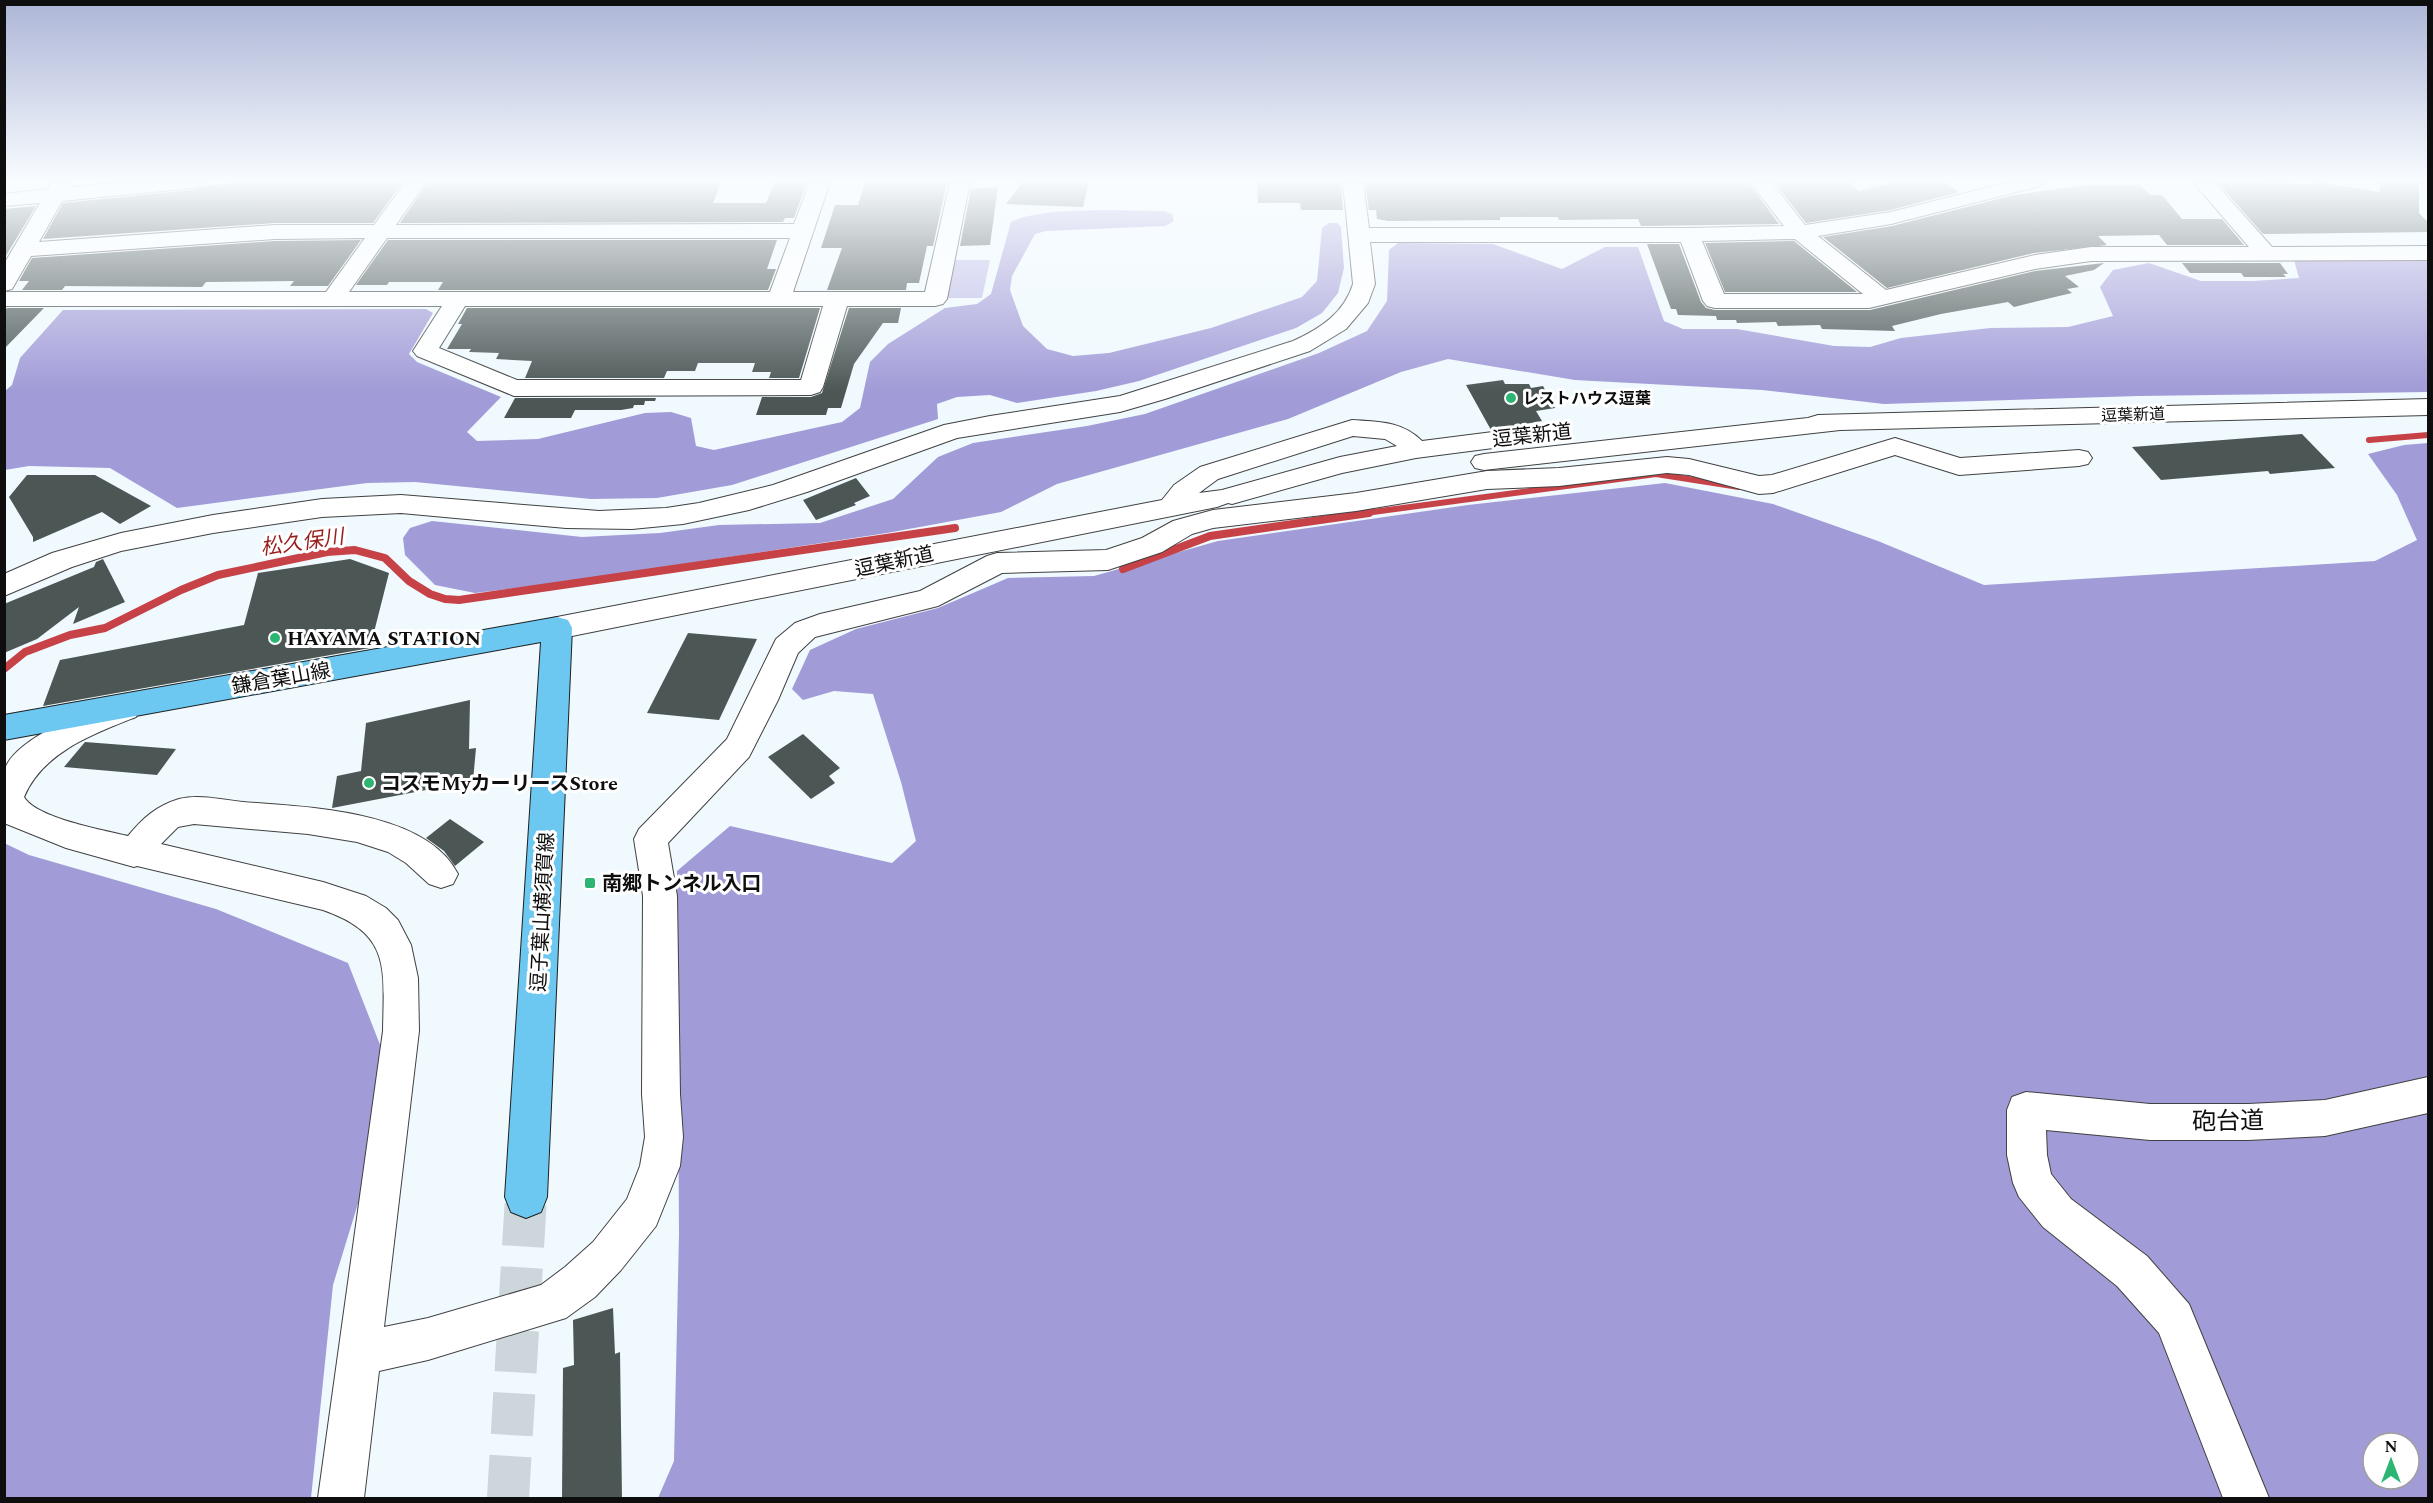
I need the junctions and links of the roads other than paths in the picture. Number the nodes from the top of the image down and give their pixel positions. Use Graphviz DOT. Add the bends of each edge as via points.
graph roads {
  1 [pos="22,252"];
  2 [pos="367,252"];
  3 [pos="796,252"];
  4 [pos="945,252"];
  5 [pos="1361,252"];
  6 [pos="1696,252"];
  7 [pos="1825,252"];
  8 [pos="2113,252"];
  9 [pos="2288,252"];
  10 [pos="2428,253"];
  11 [pos="5,286"];
  12 [pos="1882,298"];
  13 [pos="333,299"];
  14 [pos="458,299"];
  15 [pos="779,299"];
  16 [pos="837,299"];
  17 [pos="2428,407"];
  18 [pos="1838,423"];
  19 [pos="1416,450"];
  20 [pos="2079,458"];
  21 [pos="1232,495"];
  22 [pos="1171,507"];
  23 [pos="4,586"];
  24 [pos="557,628"];
  25 [pos="137,705"];
  26 [pos="4,728"];
  27 [pos="11,812"];
  28 [pos="134,853"];
  29 [pos="441,874"];
  30 [pos="2428,1095"];
  31 [pos="526,1197"];
  32 [pos="361,1353"];
  33 [pos="341,1498"];
  34 [pos="2246,1498"];
  1 -- 11 [label="street"];
  2 -- 13 [label="street"];
  3 -- 15 [label="street"];
  4 -- 16 [label="street" via="935,299"];
  5 -- 23 [label="street" via="1362,293 1344,318 1306,344 1125,403 953,431 747,502 671,516 608,521 402,504 334,506 146,535 65,558"];
  6 -- 12 [label="street" via="1715,301"];
  7 -- 12 [label="street"];
  8 -- 12 [label="street" via="2061,256"];
  9 -- 10 [label="street"];
  11 -- 13 [label="street"];
  13 -- 14 [label="street"];
  14 -- 15 [label="street"];
  14 -- 16 [label="street" via="425,351 514,388 811,387"];
  15 -- 16 [label="street"];
  17 -- 18 [label="street, 逗葉新道"];
  18 -- 19 [label="street, 逗葉新道" via="1710,420 1638,424"];
  18 -- 21 [label="street, 逗葉新道" via="1523,456"];
  19 -- 21 [label="street, 逗葉新道" via="1340,465"];
  19 -- 22 [label="street" via="1390,431 1352,428 1209,473 1184,491"];
  20 -- 32 [label="street" via="1959,467 1895,446 1773,484 1759,485 1667,465 1487,480 1205,521 1183,526 1152,545 1108,560 997,563 928,599 805,630 781,654 738,748 651,839 660,896 664,1137 660,1166 642,1212 607,1256 551,1303 428,1339"];
  21 -- 22 [label="street, 逗葉新道"];
  22 -- 24 [label="street, 逗葉新道"];
  24 -- 25 [label="main road, 鎌倉葉山線"];
  24 -- 31 [label="main road, 逗子葉山横須賀線"];
  25 -- 26 [label="main road, 鎌倉葉山線"];
  25 -- 27 [label="street" via="97,719 35,754 13,779 7,798"];
  27 -- 28 [label="street" via="66,835"];
  28 -- 29 [label="street" via="165,818 183,811 346,827 384,837 417,852"];
  28 -- 32 [label="street" via="323,896 360,909 385,929 393,944 399,959 401,1031"];
  30 -- 34 [label="street, 砲台道" via="2325,1118 2248,1122 2150,1122 2026,1110 2026,1155 2033,1183 2057,1213 2132,1271 2174,1319"];
  32 -- 33 [label="street"];
}
